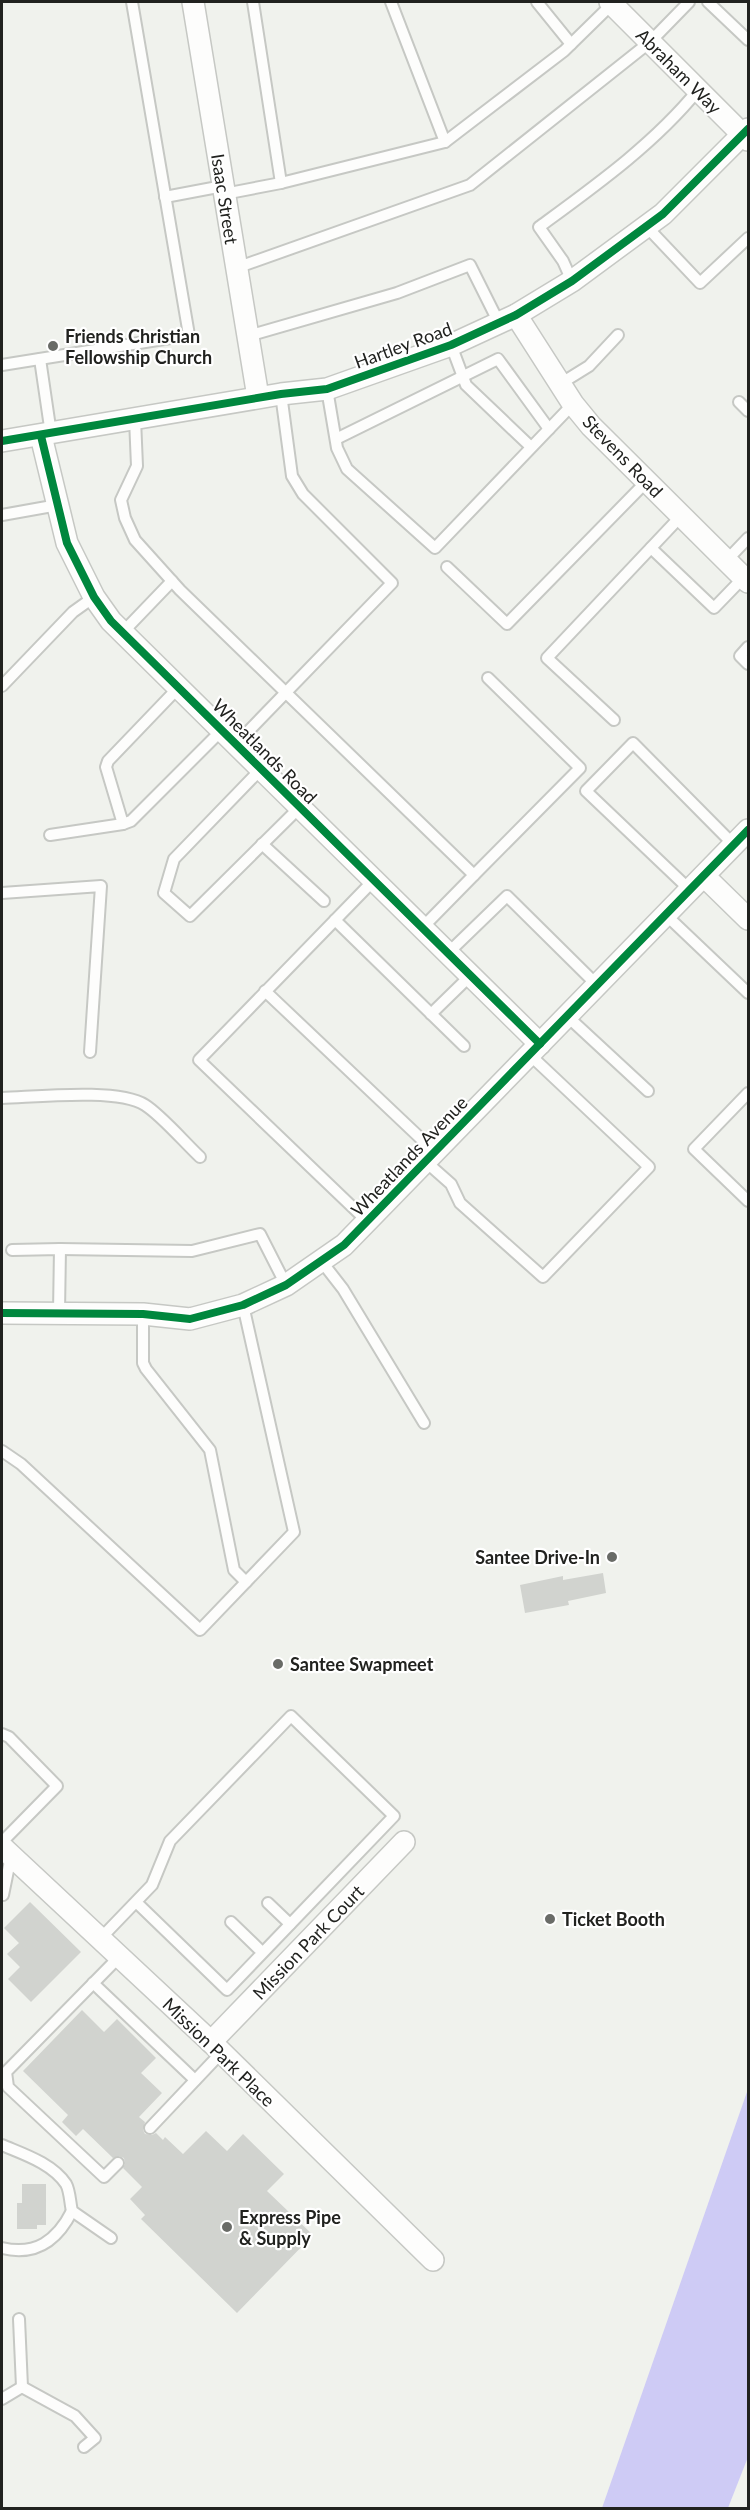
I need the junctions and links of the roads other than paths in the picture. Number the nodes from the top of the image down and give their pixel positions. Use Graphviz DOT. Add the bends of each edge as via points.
graph roads {
  1 [pos="132,2"];
  2 [pos="193,2"];
  3 [pos="253,2"];
  4 [pos="391,2"];
  5 [pos="537,2"];
  6 [pos="689,2"];
  7 [pos="708,2"];
  8 [pos="611,3"];
  9 [pos="748,40"];
  10 [pos="650,42"];
  11 [pos="571,44"];
  12 [pos="698,90"];
  13 [pos="747,134"];
  14 [pos="445,142"];
  15 [pos="281,183"];
  16 [pos="223,190"];
  17 [pos="165,197"];
  18 [pos="646,226"];
  19 [pos="748,238"];
  20 [pos="236,268"];
  21 [pos="572,281"];
  22 [pos="507,319"];
  23 [pos="618,335"];
  24 [pos="248,336"];
  25 [pos="451,345"];
  26 [pos="40,359"];
  27 [pos="2,365"];
  28 [pos="463,376"];
  29 [pos="560,384"];
  30 [pos="327,389"];
  31 [pos="281,394"];
  32 [pos="258,397"];
  33 [pos="739,402"];
  34 [pos="573,404"];
  35 [pos="748,411"];
  36 [pos="135,419"];
  37 [pos="549,429"];
  38 [pos="46,435"];
  39 [pos="336,440"];
  40 [pos="2,441"];
  41 [pos="531,447"];
  42 [pos="647,481"];
  43 [pos="58,505"];
  44 [pos="2,515"];
  45 [pos="681,516"];
  46 [pos="748,538"];
  47 [pos="651,548"];
  48 [pos="727,560"];
  49 [pos="447,567"];
  50 [pos="746,579"];
  51 [pos="172,581"];
  52 [pos="94,597"];
  53 [pos="123,632"];
  54 [pos="748,647"];
  55 [pos="748,664"];
  56 [pos="488,678"];
  57 [pos="2,686"];
  58 [pos="179,687"];
  59 [pos="286,692"];
  60 [pos="614,720"];
  61 [pos="229,737"];
  62 [pos="261,769"];
  63 [pos="300,807"];
  64 [pos="123,824"];
  65 [pos="50,835"];
  66 [pos="741,837"];
  67 [pos="262,844"];
  68 [pos="474,874"];
  69 [pos="374,880"];
  70 [pos="697,883"];
  71 [pos="2,893"];
  72 [pos="324,901"];
  73 [pos="666,915"];
  74 [pos="748,919"];
  75 [pos="335,920"];
  76 [pos="422,928"];
  77 [pos="448,953"];
  78 [pos="471,975"];
  79 [pos="597,985"];
  80 [pos="266,991"];
  81 [pos="748,993"];
  82 [pos="431,1014"];
  83 [pos="567,1016"];
  84 [pos="465,1046"];
  85 [pos="534,1049"];
  86 [pos="90,1052"];
  87 [pos="648,1091"];
  88 [pos="748,1093"];
  89 [pos="2,1098"];
  90 [pos="200,1157"];
  91 [pos="430,1157"];
  92 [pos="748,1201"];
  93 [pos="367,1221"];
  94 [pos="60,1249"];
  95 [pos="12,1250"];
  96 [pos="322,1262"];
  97 [pos="286,1285"];
  98 [pos="243,1305"];
  99 [pos="58,1312"];
  100 [pos="2,1313"];
  101 [pos="143,1314"];
  102 [pos="424,1423"];
  103 [pos="2,1451"];
  104 [pos="246,1582"];
  105 [pos="2,1734"];
  106 [pos="404,1842"];
  107 [pos="5,1848"];
  108 [pos="3,1895"];
  109 [pos="136,1902"];
  110 [pos="268,1904"];
  111 [pos="231,1922"];
  112 [pos="290,1924"];
  113 [pos="100,1939"];
  114 [pos="262,1952"];
  115 [pos="119,1957"];
  116 [pos="93,1983"];
  117 [pos="216,2048"];
  118 [pos="195,2080"];
  119 [pos="150,2128"];
  120 [pos="2,2145"];
  121 [pos="117,2163"];
  122 [pos="72,2211"];
  123 [pos="111,2238"];
  124 [pos="2,2248"];
  125 [pos="433,2260"];
  126 [pos="19,2319"];
  127 [pos="22,2387"];
  128 [pos="2,2399"];
  129 [pos="84,2447"];
  1 -- 17 [label="lane"];
  2 -- 16 [label="street, Isaac Street"];
  3 -- 15 [label="lane"];
  4 -- 14 [label="lane"];
  5 -- 11 [label="lane"];
  6 -- 10 [label="lane"];
  7 -- 9 [label="lane"];
  8 -- 10 [label="street, Abraham Way"];
  8 -- 11 [label="lane"];
  10 -- 12 [label="street, Abraham Way"];
  10 -- 20 [label="lane" via="470,185"];
  11 -- 14 [label="lane"];
  12 -- 13 [label="street, Abraham Way"];
  12 -- 21 [label="lane" via="679,114 539,227"];
  13 -- 18 [label="street, Hartley Road"];
  14 -- 15 [label="lane"];
  15 -- 16 [label="lane"];
  16 -- 17 [label="lane"];
  16 -- 20 [label="street, Isaac Street"];
  17 -- 26 [label="lane" via="189,335"];
  18 -- 19 [label="lane" via="700,284"];
  18 -- 21 [label="street, Hartley Road"];
  20 -- 24 [label="street, Isaac Street"];
  21 -- 22 [label="street, Hartley Road"];
  22 -- 24 [label="lane" via="470,265 397,293"];
  22 -- 25 [label="street, Hartley Road"];
  22 -- 29 [label="street, Stevens Road"];
  23 -- 29 [label="lane" via="589,366"];
  24 -- 32 [label="street, Isaac Street"];
  25 -- 28 [label="lane"];
  25 -- 30 [label="street, Hartley Road"];
  26 -- 27 [label="lane"];
  26 -- 38 [label="lane"];
  28 -- 37 [label="lane" via="498,359"];
  28 -- 39 [label="lane"];
  28 -- 41 [label="lane" via="466,385"];
  29 -- 34 [label="street, Stevens Road"];
  30 -- 31 [label="street, Hartley Road"];
  30 -- 39 [label="lane"];
  31 -- 32 [label="street, Hartley Road"];
  31 -- 59 [label="lane" via="295,482 303,495 392,583"];
  32 -- 36 [label="street, Hartley Road"];
  33 -- 35 [label="lane"];
  34 -- 37 [label="lane"];
  34 -- 42 [label="street, Stevens Road"];
  36 -- 38 [label="street, Hartley Road"];
  36 -- 51 [label="lane" via="137,466 121,500 125,518 135,540"];
  37 -- 41 [label="lane"];
  38 -- 40 [label="street, Hartley Road"];
  38 -- 43 [label="street, Wheatlands Road"];
  39 -- 41 [label="lane" via="347,469 435,548"];
  42 -- 45 [label="street, Stevens Road"];
  42 -- 49 [label="lane" via="507,624"];
  43 -- 44 [label="lane"];
  43 -- 52 [label="street, Wheatlands Road" via="67,543"];
  45 -- 47 [label="lane"];
  45 -- 48 [label="street, Stevens Road"];
  46 -- 48 [label="lane"];
  47 -- 50 [label="lane" via="714,608"];
  47 -- 60 [label="lane" via="547,658"];
  48 -- 50 [label="street, Stevens Road"];
  51 -- 53 [label="lane"];
  51 -- 59 [label="lane"];
  52 -- 53 [label="street, Wheatlands Road"];
  52 -- 57 [label="lane" via="73,612"];
  53 -- 58 [label="street, Wheatlands Road"];
  54 -- 55 [label="lane" via="740,656"];
  56 -- 68 [label="lane" via="580,768"];
  58 -- 61 [label="street, Wheatlands Road"];
  58 -- 64 [label="lane" via="108,761 106,767"];
  59 -- 61 [label="lane"];
  59 -- 68 [label="lane"];
  61 -- 62 [label="street, Wheatlands Road"];
  61 -- 64 [label="lane"];
  62 -- 63 [label="street, Wheatlands Road"];
  62 -- 67 [label="lane" via="174,859 164,893 190,916"];
  63 -- 67 [label="lane"];
  63 -- 69 [label="street, Wheatlands Road"];
  64 -- 65 [label="lane"];
  66 -- 70 [label="street, Wheatlands Avenue"];
  66 -- 70 [label="lane" via="633,743 586,791"];
  67 -- 72 [label="lane"];
  68 -- 76 [label="lane"];
  69 -- 75 [label="lane"];
  69 -- 76 [label="street, Wheatlands Road"];
  70 -- 73 [label="street, Wheatlands Avenue"];
  70 -- 74 [label="street"];
  71 -- 86 [label="lane" via="100,886"];
  73 -- 79 [label="street, Wheatlands Avenue"];
  73 -- 81 [label="lane"];
  75 -- 80 [label="lane"];
  75 -- 82 [label="lane"];
  76 -- 77 [label="street, Wheatlands Road"];
  77 -- 78 [label="street, Wheatlands Road"];
  77 -- 79 [label="lane" via="507,896"];
  78 -- 82 [label="lane"];
  78 -- 85 [label="street, Wheatlands Road"];
  79 -- 83 [label="street, Wheatlands Avenue"];
  80 -- 91 [label="lane"];
  80 -- 93 [label="lane" via="199,1060"];
  82 -- 84 [label="lane"];
  83 -- 85 [label="street, Wheatlands Avenue"];
  83 -- 87 [label="lane"];
  85 -- 91 [label="street, Wheatlands Avenue"];
  85 -- 91 [label="lane" via="649,1167 551,1269 543,1277 460,1203"];
  88 -- 92 [label="lane" via="694,1149"];
  89 -- 90 [label="lane" via="124,1098 145,1105"];
  91 -- 93 [label="street, Wheatlands Avenue"];
  93 -- 96 [label="street, Wheatlands Avenue"];
  94 -- 95 [label="lane"];
  94 -- 97 [label="lane" via="192,1251 260,1234"];
  94 -- 99 [label="lane"];
  96 -- 97 [label="street, Wheatlands Avenue"];
  96 -- 102 [label="lane" via="343,1289"];
  97 -- 98 [label="street, Wheatlands Avenue"];
  98 -- 101 [label="street, Wheatlands Avenue" via="190,1318"];
  98 -- 104 [label="lane" via="294,1532"];
  99 -- 100 [label="street, Wheatlands Avenue"];
  99 -- 101 [label="street, Wheatlands Avenue"];
  101 -- 104 [label="lane" via="143,1363 210,1450 234,1570"];
  103 -- 104 [label="lane" via="13,1456 200,1630"];
  105 -- 107 [label="lane" via="57,1786"];
  106 -- 117 [label="street, Mission Park Court"];
  107 -- 108 [label="lane"];
  107 -- 113 [label="street, Mission Park Place"];
  109 -- 112 [label="lane" via="152,1885 170,1841 291,1716 394,1816"];
  109 -- 113 [label="lane"];
  109 -- 114 [label="lane" via="227,1990"];
  110 -- 112 [label="lane"];
  111 -- 114 [label="lane"];
  112 -- 114 [label="lane"];
  113 -- 115 [label="street, Mission Park Place"];
  115 -- 116 [label="lane"];
  115 -- 117 [label="street, Mission Park Place"];
  116 -- 118 [label="lane"];
  116 -- 121 [label="lane" via="6,2072 6,2082 104,2177"];
  117 -- 118 [label="lane"];
  117 -- 125 [label="street, Mission Park Place"];
  118 -- 119 [label="lane"];
  120 -- 122 [label="lane" via="55,2173 67,2185"];
  122 -- 123 [label="lane"];
  122 -- 124 [label="lane" via="61,2229 42,2245 30,2250"];
  126 -- 127 [label="lane"];
  127 -- 128 [label="lane"];
  127 -- 129 [label="lane" via="75,2416 95,2438"];
}
